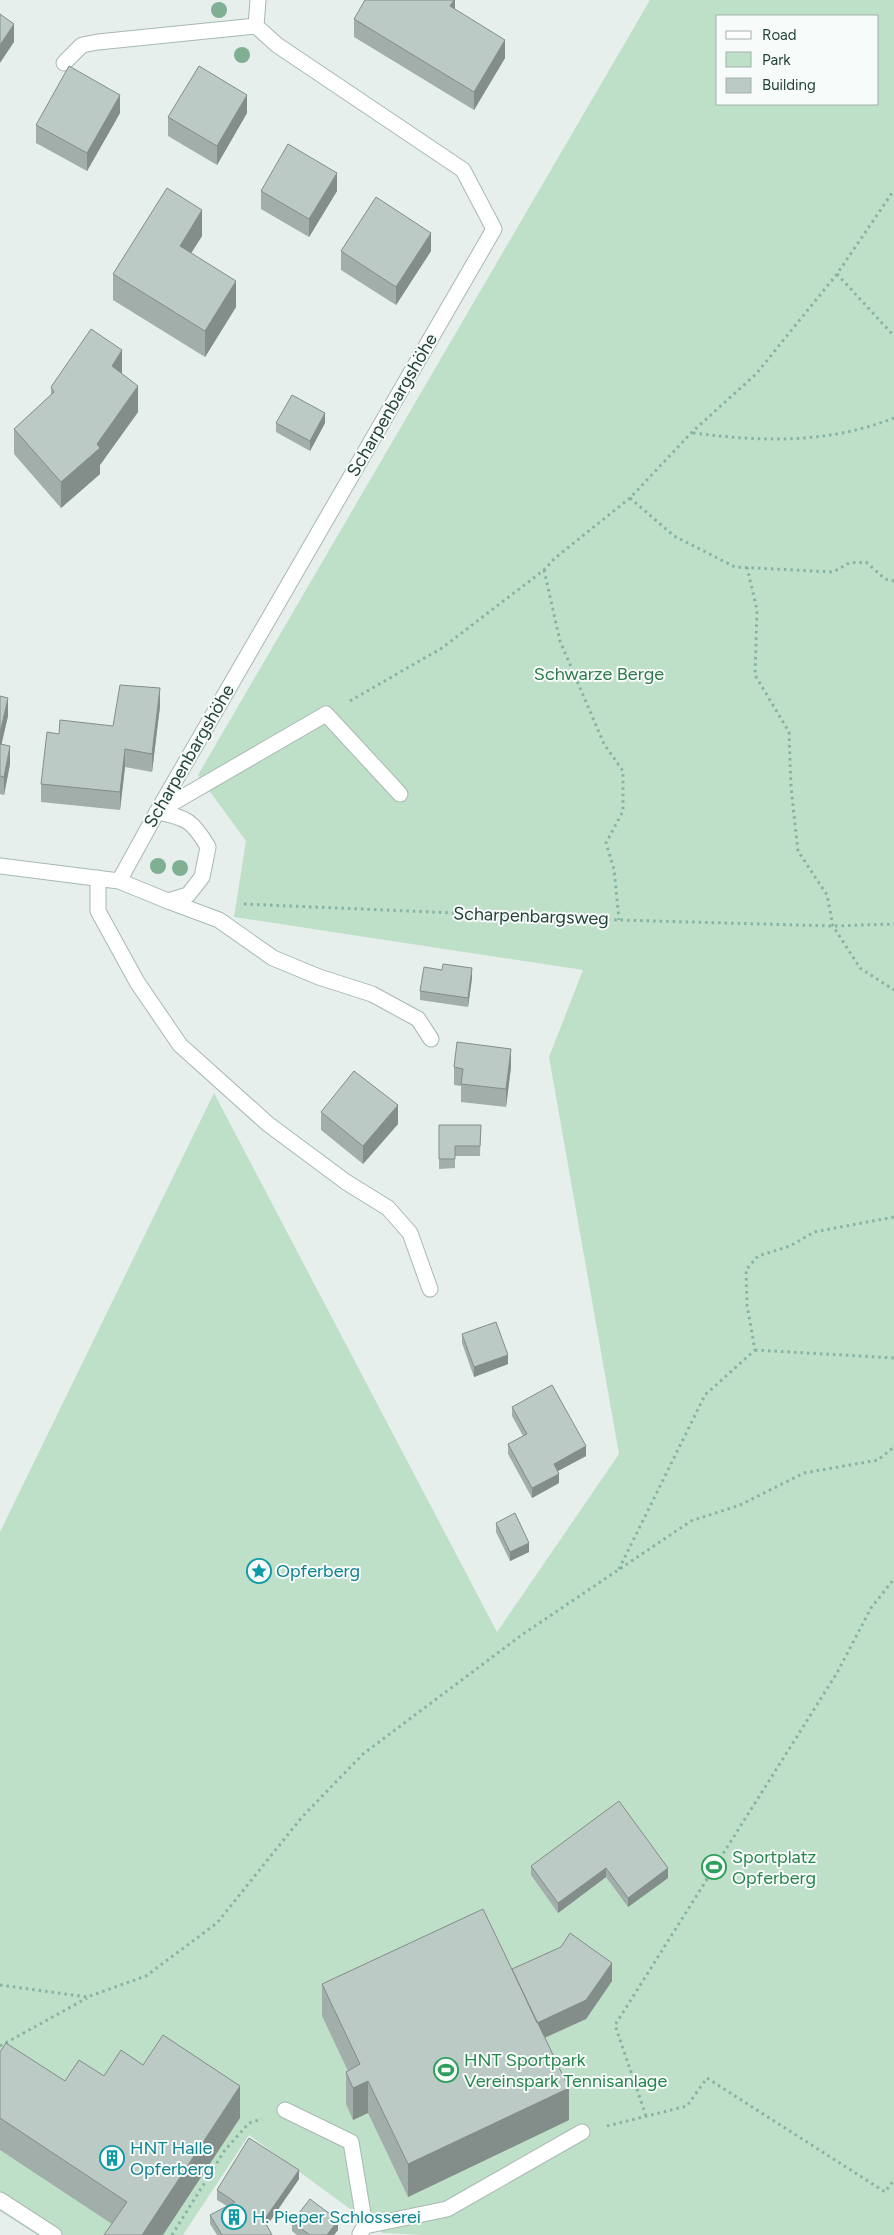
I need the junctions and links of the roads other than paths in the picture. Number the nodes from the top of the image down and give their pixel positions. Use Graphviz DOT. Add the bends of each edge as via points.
graph roads {
  1 [pos="258,0"];
  2 [pos="256,26"];
  3 [pos="64,63"];
  4 [pos="400,794"];
  5 [pos="156,812"];
  6 [pos="0,866"];
  7 [pos="98,878"];
  8 [pos="119,881"];
  9 [pos="168,901"];
  10 [pos="431,1039"];
  11 [pos="430,1289"];
  12 [pos="285,2110"];
  13 [pos="582,2132"];
  14 [pos="0,2200"];
  15 [pos="362,2231"];
  16 [pos="54,2235"];
  1 -- 2 [label="street"];
  2 -- 3 [label="street" via="98,42 82,46"];
  2 -- 5 [label="street, Scharpenbargshöhe" via="277,45 463,170 494,229"];
  4 -- 5 [label="street" via="326,714"];
  5 -- 8 [label="street, Scharpenbargshöhe"];
  5 -- 9 [label="street" via="179,816 191,824 198,829 208,847 202,877 188,895"];
  6 -- 7 [label="street"];
  7 -- 8 [label="street"];
  7 -- 11 [label="street" via="98,911 137,982 180,1045 268,1124 346,1182 388,1208 410,1233"];
  8 -- 9 [label="street"];
  9 -- 10 [label="street" via="219,920 273,958 372,994 418,1019"];
  12 -- 15 [label="street" via="351,2142"];
  13 -- 15 [label="street" via="446,2209"];
  14 -- 16 [label="street"];
}
